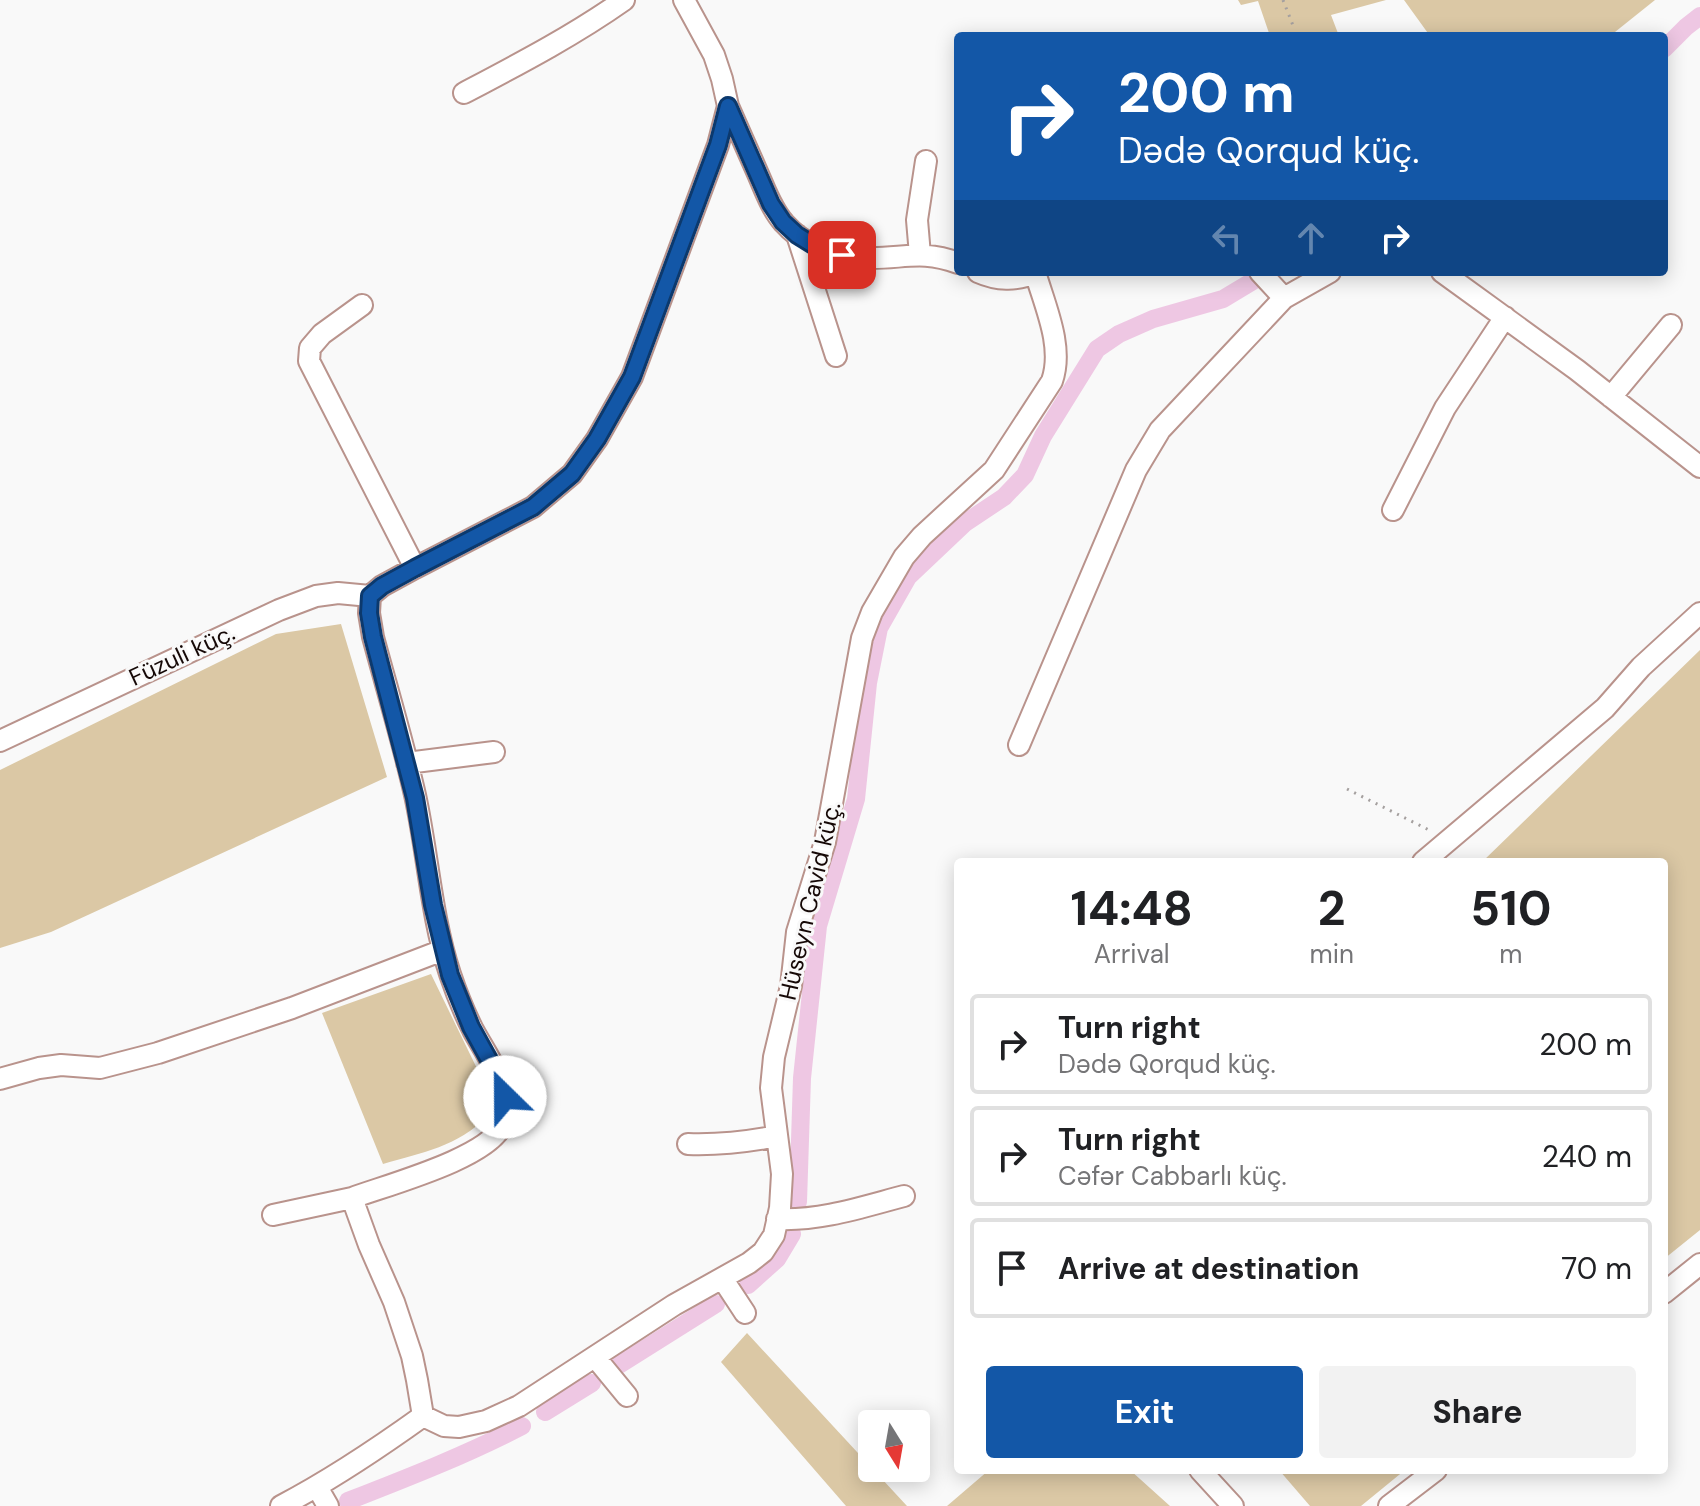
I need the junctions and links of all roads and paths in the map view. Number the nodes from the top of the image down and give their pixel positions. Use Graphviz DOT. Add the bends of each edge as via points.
graph roads {
  1 [pos="624,0"];
  2 [pos="684,0"];
  3 [pos="1283,0"];
  4 [pos="1294,28"];
  5 [pos="464,93"];
  6 [pos="728,106"];
  7 [pos="926,161"];
  8 [pos="797,235"];
  9 [pos="920,255"];
  10 [pos="954,262"];
  11 [pos="987,276"];
  12 [pos="1027,276"];
  13 [pos="1036,276"];
  14 [pos="1264,276"];
  15 [pos="1323,276"];
  16 [pos="1448,276"];
  17 [pos="1284,298"];
  18 [pos="362,305"];
  19 [pos="1505,317"];
  20 [pos="1671,325"];
  21 [pos="836,356"];
  22 [pos="1611,397"];
  23 [pos="1700,467"];
  24 [pos="1393,510"];
  25 [pos="415,568"];
  26 [pos="370,596"];
  27 [pos="1700,613"];
  28 [pos="0,741"];
  29 [pos="1019,745"];
  30 [pos="494,752"];
  31 [pos="407,763"];
  32 [pos="1347,789"];
  33 [pos="1449,840"];
  34 [pos="1428,858"];
  35 [pos="443,950"];
  36 [pos="0,1079"];
  37 [pos="777,1136"];
  38 [pos="688,1144"];
  39 [pos="904,1196"];
  40 [pos="352,1198"];
  41 [pos="273,1215"];
  42 [pos="777,1219"];
  43 [pos="1700,1264"];
  44 [pos="722,1278"];
  45 [pos="1668,1290"];
  46 [pos="745,1313"];
  47 [pos="595,1357"];
  48 [pos="627,1396"];
  49 [pos="423,1416"];
  50 [pos="1204,1474"];
  51 [pos="1431,1474"];
  52 [pos="317,1487"];
  53 [pos="281,1506"];
  54 [pos="328,1506"];
  55 [pos="1233,1506"];
  56 [pos="1389,1506"];
  1 -- 5 [label="street" via="538,55"];
  2 -- 6 [label="street" via="714,55"];
  3 -- 4 [label="path"];
  6 -- 8 [label="street" via="771,204"];
  6 -- 25 [label="street" via="632,377 597,439 572,474 533,507"];
  7 -- 9 [label="street" via="917,220"];
  8 -- 9 [label="street" via="842,255"];
  8 -- 21 [label="street"];
  9 -- 10 [label="street"];
  11 -- 12 [label="street"];
  13 -- 37 [label="street, Hüseyn Cavid küç." via="1054,340 1057,367 1052,381 994,470 904,557 862,638 827,829 797,932 774,1057 771,1088"];
  14 -- 17 [label="street"];
  15 -- 17 [label="street"];
  16 -- 19 [label="street"];
  17 -- 29 [label="street" via="1190,395 1147,450"];
  18 -- 25 [label="street" via="322,334 310,348 309,361"];
  19 -- 22 [label="street"];
  19 -- 24 [label="street" via="1445,408"];
  20 -- 22 [label="street"];
  22 -- 23 [label="street"];
  25 -- 26 [label="street"];
  26 -- 28 [label="street, Füzuli küç." via="316,596 279,610"];
  26 -- 31 [label="street" via="373,637"];
  27 -- 33 [label="street" via="1605,708"];
  30 -- 31 [label="street"];
  31 -- 35 [label="street"];
  32 -- 33 [label="path"];
  33 -- 34 [label="street"];
  35 -- 36 [label="street" via="158,1053 100,1068 61,1065"];
  35 -- 40 [label="street" via="471,1027 502,1087 506,1111 501,1128 490,1142 460,1160"];
  37 -- 38 [label="street" via="733,1144"];
  37 -- 42 [label="street, Hüseyn Cavid küç." via="782,1174"];
  39 -- 42 [label="street" via="823,1217"];
  40 -- 41 [label="street"];
  40 -- 49 [label="street" via="412,1356"];
  42 -- 44 [label="street, Hüseyn Cavid küç." via="763,1252"];
  43 -- 45 [label="street"];
  44 -- 46 [label="street"];
  44 -- 47 [label="street, Hüseyn Cavid küç."];
  47 -- 48 [label="street"];
  47 -- 49 [label="street, Hüseyn Cavid küç." via="486,1421 444,1426"];
  49 -- 52 [label="street"];
  50 -- 55 [label="street"];
  51 -- 56 [label="street"];
  52 -- 53 [label="street"];
  52 -- 54 [label="street"];
}
